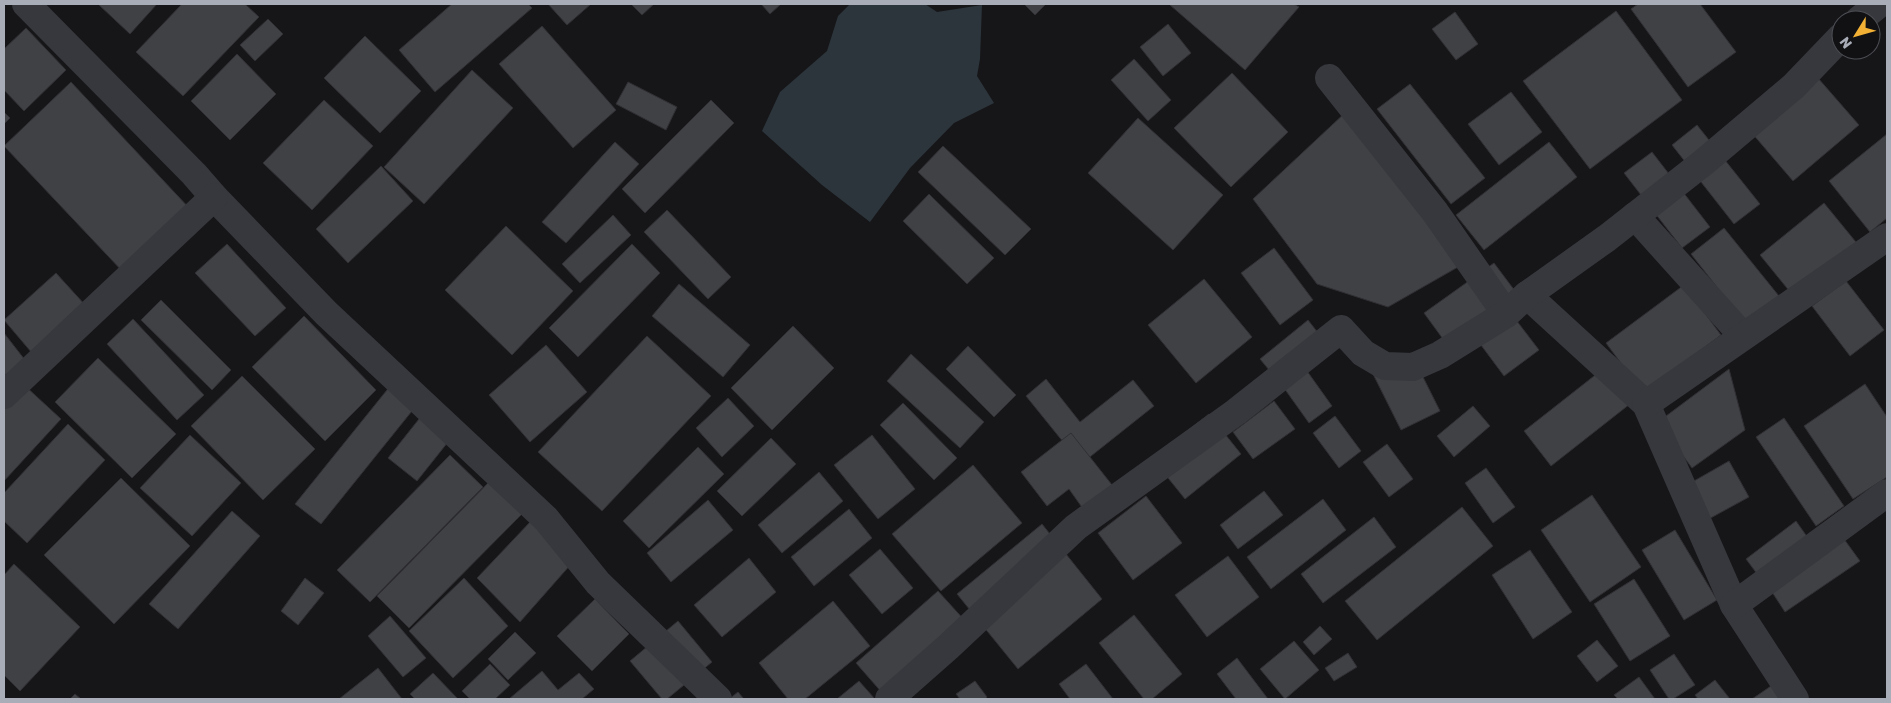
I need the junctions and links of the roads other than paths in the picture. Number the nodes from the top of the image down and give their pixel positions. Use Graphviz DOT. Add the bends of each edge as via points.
graph roads {
  1 [pos="26,4"];
  2 [pos="1831,47"];
  3 [pos="1329,78"];
  4 [pos="214,197"];
  5 [pos="1635,216"];
  6 [pos="1887,238"];
  7 [pos="1527,295"];
  8 [pos="1506,314"];
  9 [pos="1743,336"];
  10 [pos="4,395"];
  11 [pos="1646,404"];
  12 [pos="1887,493"];
  13 [pos="1734,605"];
  14 [pos="718,699"];
  15 [pos="889,699"];
  16 [pos="1795,699"];
  1 -- 4 [label="street"];
  2 -- 5 [label="street" via="1794,86"];
  3 -- 8 [label="street" via="1435,212"];
  4 -- 10 [label="street"];
  4 -- 14 [label="street" via="326,312 546,519 598,583"];
  5 -- 7 [label="street"];
  5 -- 9 [label="street"];
  6 -- 9 [label="street"];
  7 -- 8 [label="street"];
  7 -- 11 [label="street"];
  8 -- 15 [label="street" via="1440,355 1413,367 1385,366 1363,353 1341,329 1236,412 1076,527"];
  9 -- 11 [label="street"];
  11 -- 13 [label="street"];
  12 -- 13 [label="street"];
  13 -- 16 [label="street"];
}
